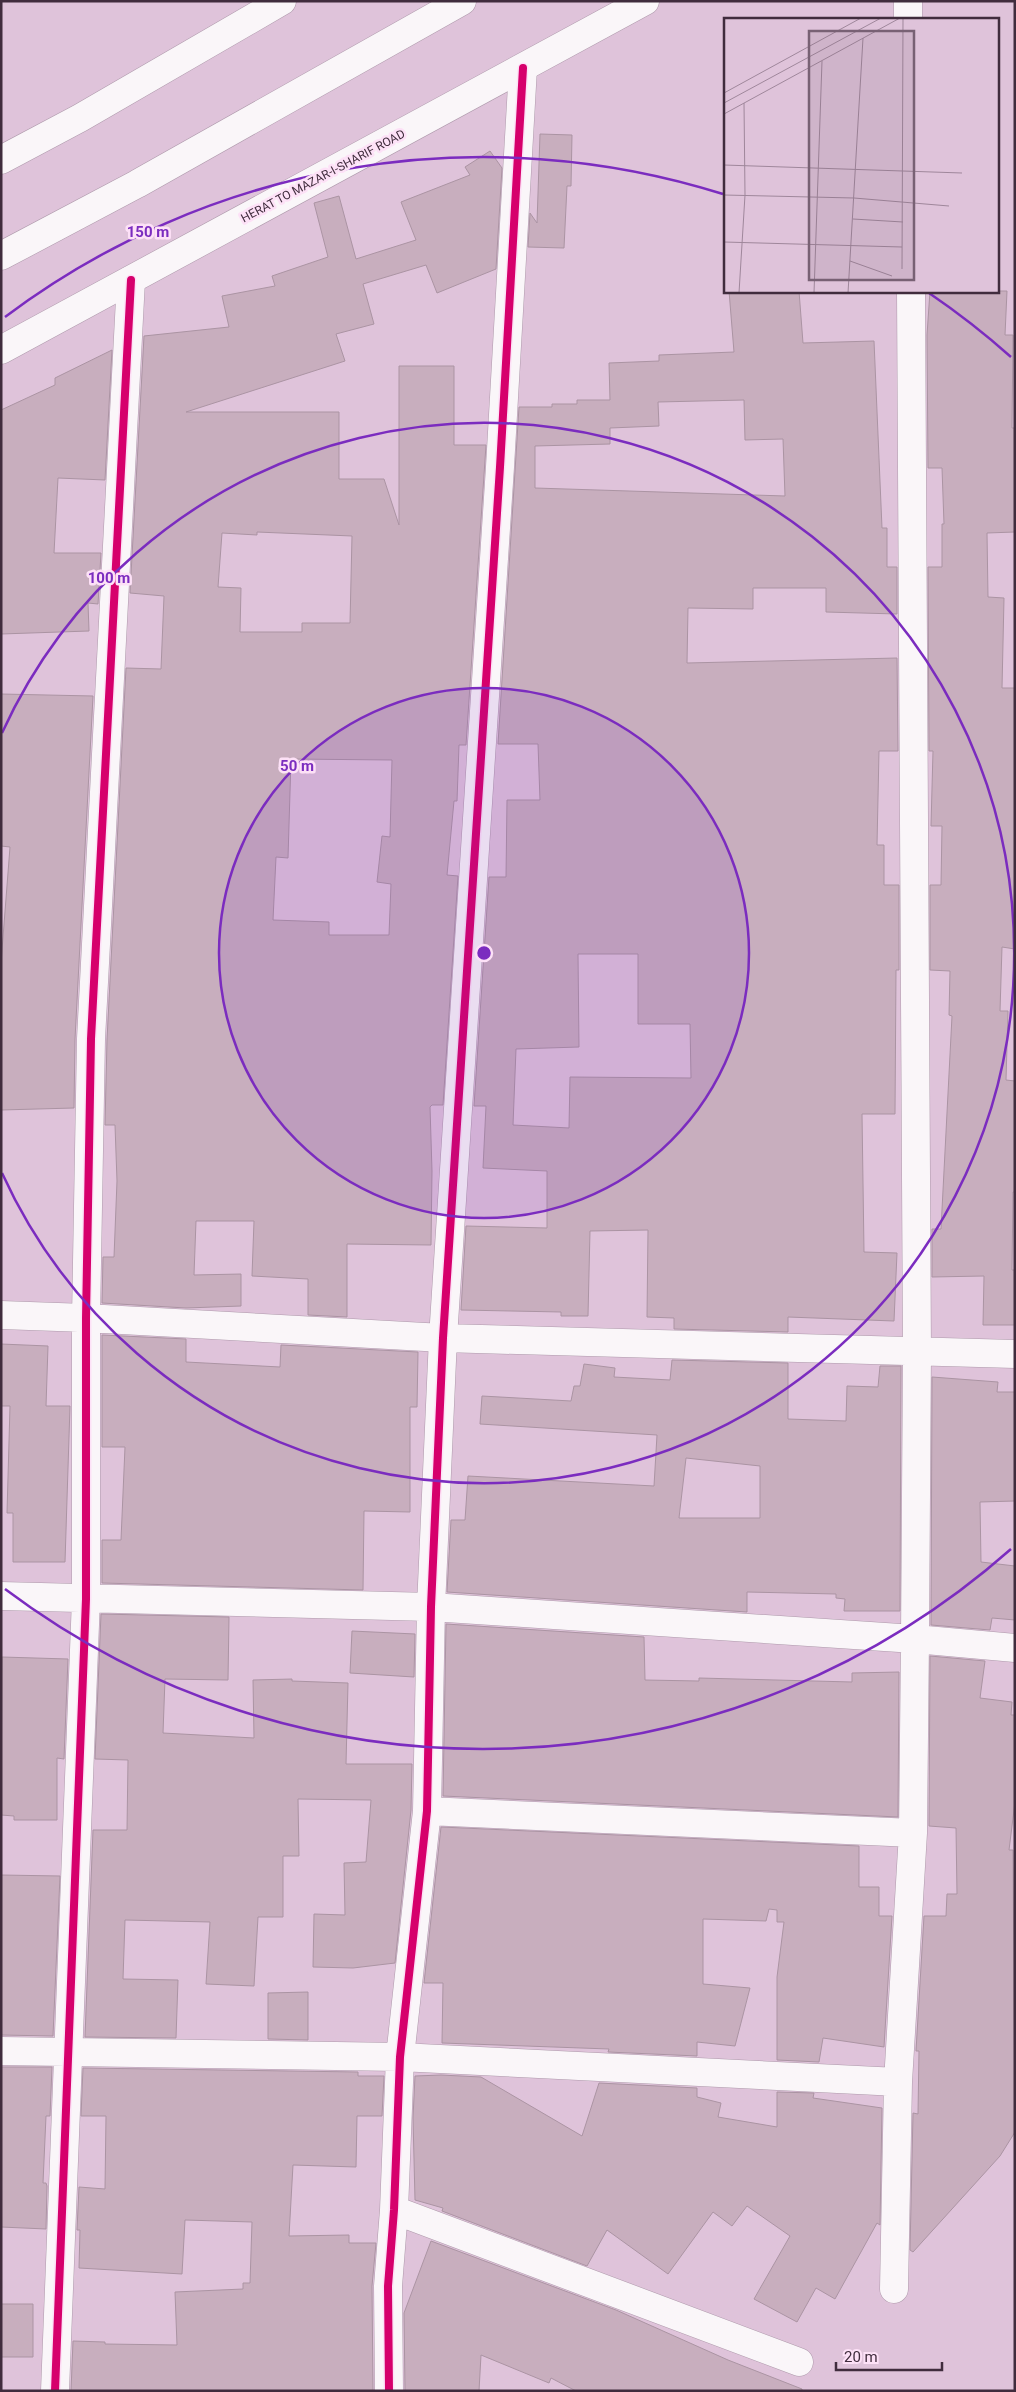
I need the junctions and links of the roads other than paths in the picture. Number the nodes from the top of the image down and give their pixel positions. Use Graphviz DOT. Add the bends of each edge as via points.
graph roads {
  1 [pos="282,1"];
  2 [pos="462,1"];
  3 [pos="645,1"];
  4 [pos="908,1"];
  5 [pos="908,18"];
  6 [pos="522,68"];
  7 [pos="1,160"];
  8 [pos="1,256"];
  9 [pos="131,280"];
  10 [pos="911,292"];
  11 [pos="1,350"];
  12 [pos="1,1316"];
  13 [pos="86,1318"];
  14 [pos="443,1338"];
  15 [pos="917,1352"];
  16 [pos="1015,1354"];
  17 [pos="1,1596"];
  18 [pos="86,1599"];
  19 [pos="431,1607"];
  20 [pos="915,1639"];
  21 [pos="1015,1648"];
  22 [pos="427,1811"];
  23 [pos="913,1833"];
  24 [pos="1,2051"];
  25 [pos="69,2053"];
  26 [pos="400,2057"];
  27 [pos="898,2082"];
  28 [pos="394,2210"];
  29 [pos="894,2289"];
  30 [pos="799,2362"];
  31 [pos="54,2391"];
  32 [pos="389,2391"];
  1 -- 7 [label="main road"];
  2 -- 8 [label="main road" via="137,184"];
  3 -- 6 [label="main road, HERAT TO MAZAR-I-SHARIF ROAD"];
  4 -- 5 [label="main road"];
  6 -- 9 [label="main road, HERAT TO MAZAR-I-SHARIF ROAD"];
  6 -- 14 [label="main road" via="500,467"];
  9 -- 11 [label="main road, HERAT TO MAZAR-I-SHARIF ROAD"];
  9 -- 13 [label="main road" via="91,1039"];
  10 -- 15 [label="main road"];
  12 -- 13 [label="main road"];
  13 -- 14 [label="main road"];
  13 -- 18 [label="main road"];
  14 -- 15 [label="main road"];
  14 -- 19 [label="main road"];
  15 -- 16 [label="main road"];
  15 -- 20 [label="main road"];
  17 -- 18 [label="main road"];
  18 -- 19 [label="main road"];
  18 -- 25 [label="main road"];
  19 -- 20 [label="main road"];
  19 -- 22 [label="main road"];
  20 -- 21 [label="main road"];
  20 -- 23 [label="main road"];
  22 -- 23 [label="main road"];
  22 -- 26 [label="main road"];
  23 -- 27 [label="main road"];
  24 -- 25 [label="main road"];
  25 -- 26 [label="main road"];
  25 -- 31 [label="main road"];
  26 -- 27 [label="main road"];
  26 -- 28 [label="main road"];
  27 -- 29 [label="main road"];
  28 -- 30 [label="main road"];
  28 -- 32 [label="main road" via="388,2286"];
}
